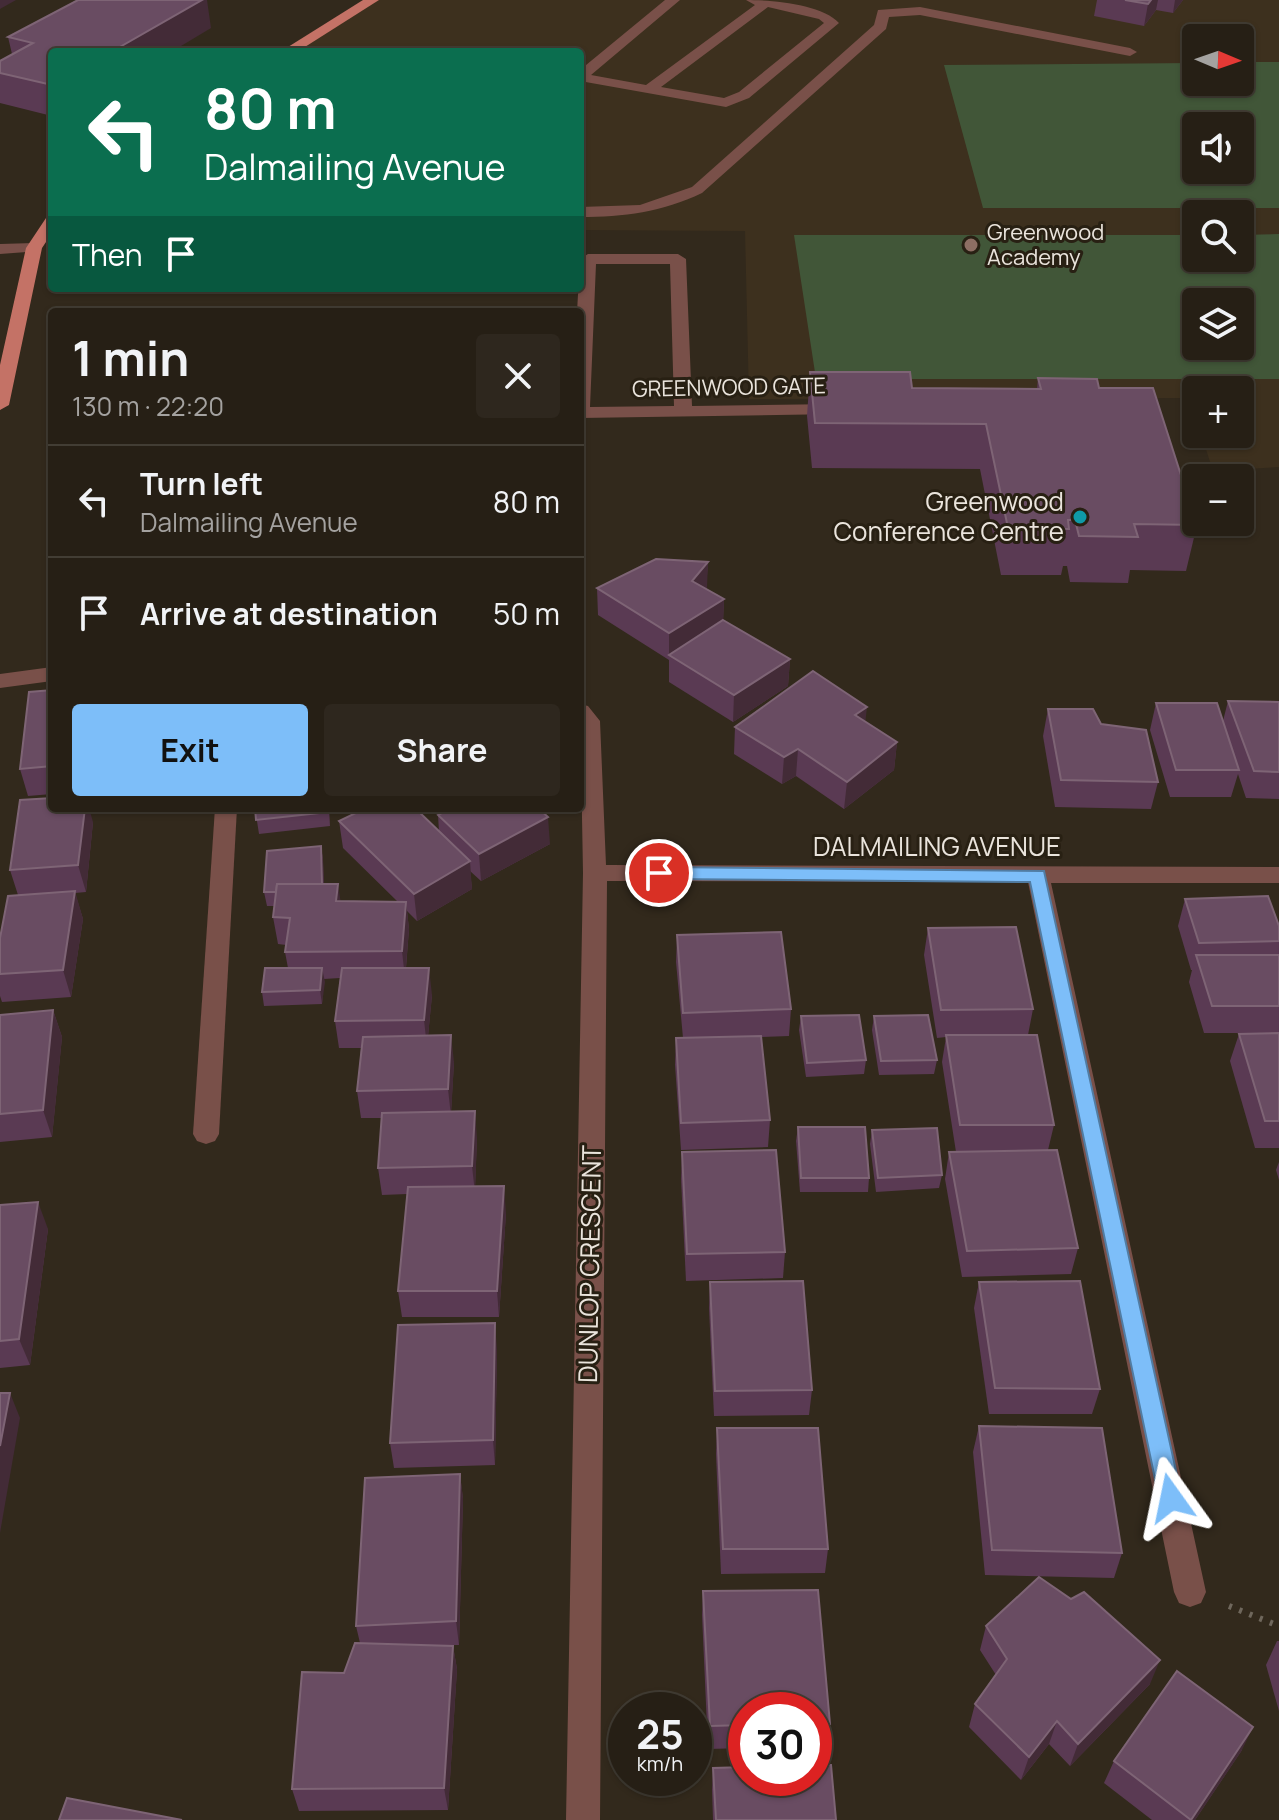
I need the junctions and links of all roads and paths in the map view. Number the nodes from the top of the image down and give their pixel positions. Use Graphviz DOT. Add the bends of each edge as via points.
graph roads {
  1 [pos="372,0"];
  2 [pos="673,0"];
  3 [pos="814,0"];
  4 [pos="759,1"];
  5 [pos="800,11"];
  6 [pos="294,48"];
  7 [pos="1130,52"];
  8 [pos="584,74"];
  9 [pos="584,78"];
  10 [pos="648,90"];
  11 [pos="584,212"];
  12 [pos="48,227"];
  13 [pos="34,248"];
  14 [pos="0,249"];
  15 [pos="584,346"];
  16 [pos="0,405"];
  17 [pos="854,409"];
  18 [pos="683,410"];
  19 [pos="584,412"];
  20 [pos="48,675"];
  21 [pos="0,681"];
  22 [pos="584,715"];
  23 [pos="226,812"];
  24 [pos="595,873"];
  25 [pos="1279,875"];
  26 [pos="1038,876"];
  27 [pos="206,1134"];
  28 [pos="1190,1592"];
  29 [pos="1279,1626"];
  30 [pos="583,1820"];
  1 -- 6 [label="main road"];
  2 -- 8 [label="street"];
  3 -- 5 [label="street"];
  4 -- 5 [label="street"];
  4 -- 10 [label="street"];
  5 -- 10 [label="street" via="832,23 737,99 714,102"];
  7 -- 11 [label="street" via="920,11 880,9 881,26 697,190 668,205"];
  9 -- 10 [label="street"];
  12 -- 13 [label="main road"];
  13 -- 14 [label="street"];
  13 -- 16 [label="main road"];
  15 -- 18 [label="street" via="588,259 678,259"];
  17 -- 18 [label="street, GREENWOOD GATE"];
  18 -- 19 [label="street, GREENWOOD GATE"];
  20 -- 21 [label="street"];
  22 -- 24 [label="street, DUNLOP CRESCENT" via="589,721"];
  23 -- 27 [label="street"];
  24 -- 26 [label="street, DALMAILING AVENUE"];
  24 -- 30 [label="street, DUNLOP CRESCENT"];
  25 -- 26 [label="street, DALMAILING AVENUE"];
  26 -- 28 [label="street"];
  28 -- 29 [label="path"];
}
